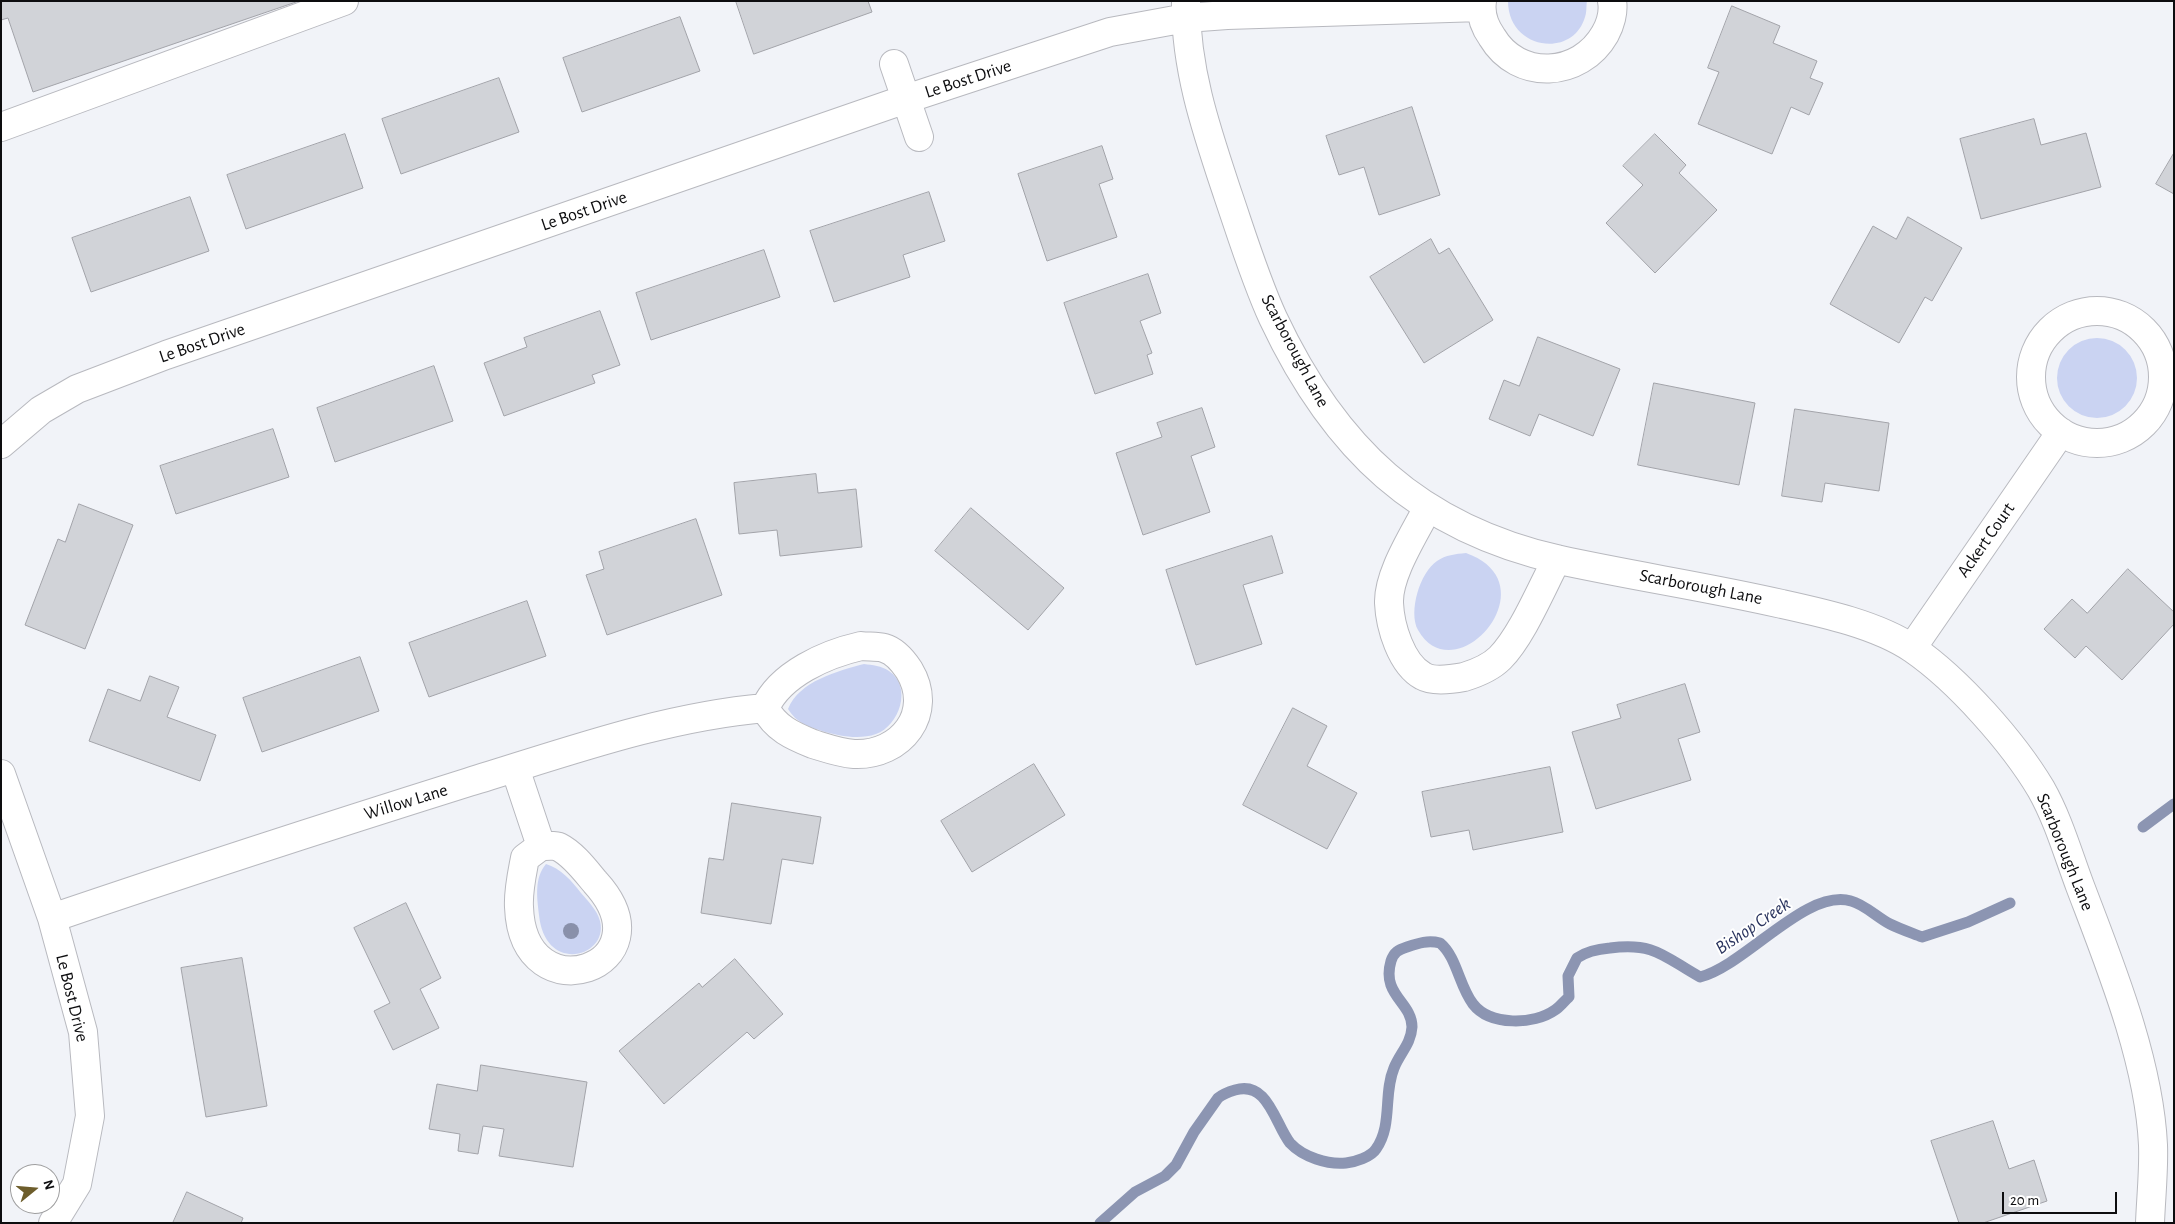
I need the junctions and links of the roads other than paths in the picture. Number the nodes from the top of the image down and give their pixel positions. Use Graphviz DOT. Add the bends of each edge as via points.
graph roads {
  1 [pos="344,1"];
  2 [pos="1612,1"];
  3 [pos="1481,4"];
  4 [pos="1186,10"];
  5 [pos="894,64"];
  6 [pos="906,100"];
  7 [pos="1,127"];
  8 [pos="919,137"];
  9 [pos="2061,432"];
  10 [pos="1,444"];
  11 [pos="1428,509"];
  12 [pos="1557,559"];
  13 [pos="1912,648"];
  14 [pos="765,708"];
  15 [pos="515,768"];
  16 [pos="1,774"];
  17 [pos="541,846"];
  18 [pos="52,918"];
  19 [pos="2163,1146"];
  20 [pos="53,1223"];
  21 [pos="2150,1223"];
  1 -- 7 [label="street"];
  2 -- 3 [label="street" via="1609,26 1598,46 1580,61 1560,68 1537,69 1516,62 1498,48 1486,29"];
  3 -- 4 [label="street, Le Bost Drive"];
  4 -- 6 [label="street, Le Bost Drive"];
  4 -- 11 [label="street, Scarborough Lane" via="1190,68 1203,121 1272,316 1330,416 1366,459"];
  5 -- 6 [label="street"];
  6 -- 8 [label="street"];
  6 -- 10 [label="street, Le Bost Drive" via="166,355 77,389 41,410"];
  9 -- 9 [label="street" via="2082,442 2104,443 2126,437 2144,424 2157,406 2163,386 2155,344 2142,328 2124,317 2103,311 2082,312 2062,321 2047,334 2036,353 2031,374 2035,397 2045,417"];
  9 -- 13 [label="street, Ackert Court"];
  11 -- 12 [label="street, Scarborough Lane" via="1490,539"];
  11 -- 12 [label="street" via="1394,574 1389,602 1402,656 1423,677 1451,680 1479,672 1500,658 1516,636"];
  12 -- 13 [label="street, Scarborough Lane" via="1810,610 1874,631"];
  13 -- 19 [label="street, Scarborough Lane" via="1993,724 2025,765 2050,809 2101,941 2136,1048"];
  14 -- 14 [label="street" via="771,719 796,738 830,750 854,754 880,750 900,740 915,723 918,699 913,677 902,659 884,648 861,646 838,652 791,678 777,689"];
  14 -- 15 [label="street, Willow Lane" via="690,718 615,736"];
  15 -- 17 [label="street"];
  15 -- 18 [label="street, Willow Lane" via="290,838"];
  16 -- 18 [label="street, Le Bost Drive"];
  17 -- 17 [label="street" via="525,858 521,883 519,907 528,943 539,959 554,969 577,971 593,966 608,955 617,936 617,915 608,896 570,856 558,846"];
  18 -- 20 [label="street, Le Bost Drive" via="83,1032 90,1116 77,1184"];
  19 -- 21 [label="street, Scarborough Lane"];
}
